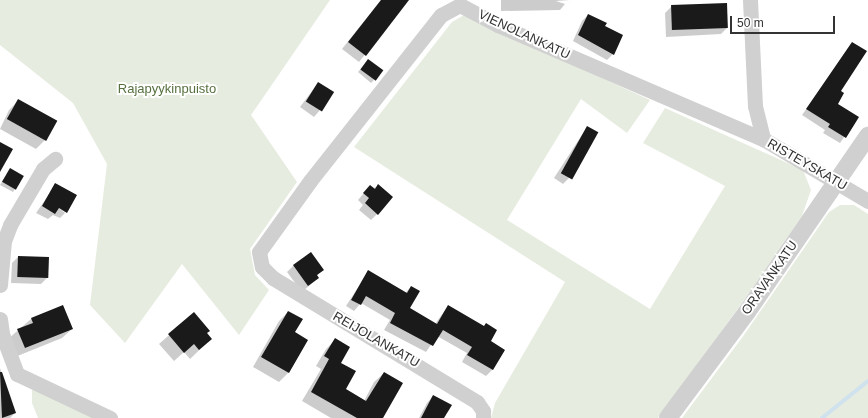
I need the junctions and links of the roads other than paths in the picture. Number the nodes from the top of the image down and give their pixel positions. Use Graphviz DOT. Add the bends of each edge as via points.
graph roads {
  1 [pos="750,0"];
  2 [pos="460,3"];
  3 [pos="868,136"];
  4 [pos="763,139"];
  5 [pos="55,159"];
  6 [pos="837,182"];
  7 [pos="868,201"];
  8 [pos="262,267"];
  9 [pos="0,285"];
  10 [pos="0,319"];
  11 [pos="110,418"];
  12 [pos="483,418"];
  13 [pos="668,418"];
  1 -- 4 [label="street, RISTEYSKATU" via="755,106"];
  2 -- 4 [label="street, VIENOLANKATU" via="498,25"];
  2 -- 8 [label="street, VIENOLANKATU" via="442,15 310,181 259,252"];
  3 -- 6 [label="street, ORAVANKATU"];
  4 -- 6 [label="street, RISTEYSKATU"];
  5 -- 9 [label="street" via="43,169 10,225 4,241"];
  6 -- 7 [label="street, RISTEYSKATU"];
  6 -- 13 [label="street, ORAVANKATU" via="747,312"];
  8 -- 12 [label="street, REIJOLANKATU" via="273,278 477,402 483,411"];
  10 -- 11 [label="street" via="2,334 17,374"];
}
